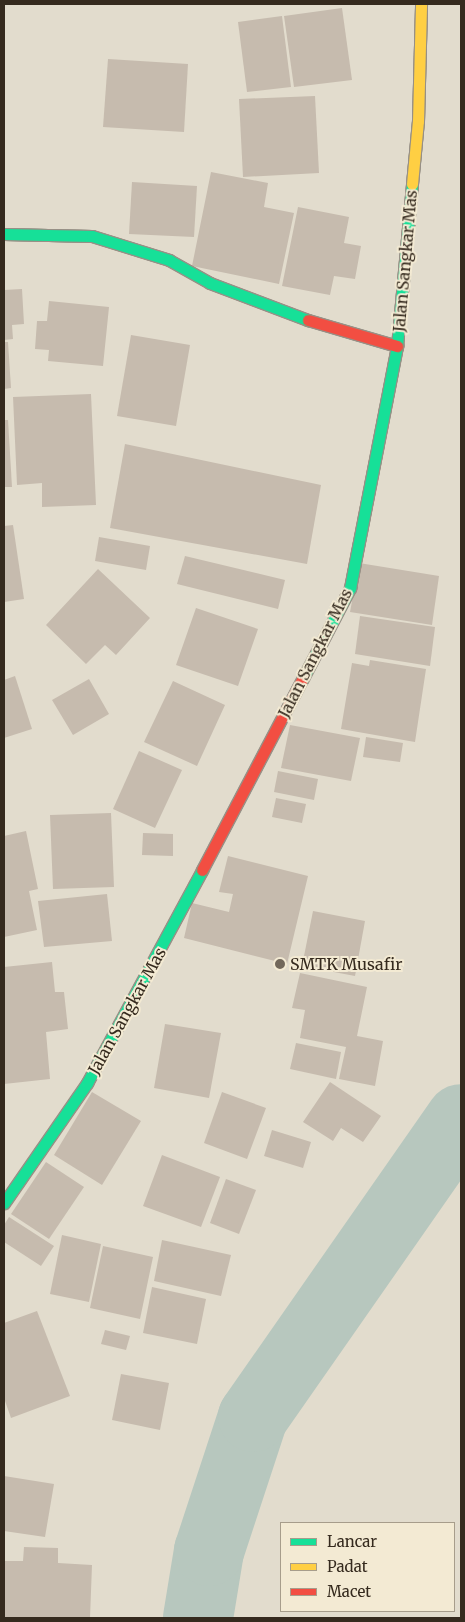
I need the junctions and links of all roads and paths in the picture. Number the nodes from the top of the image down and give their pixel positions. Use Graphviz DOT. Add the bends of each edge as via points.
graph roads {
  1 [pos="421,4"];
  2 [pos="4,234"];
  3 [pos="398,346"];
  4 [pos="4,1203"];
  1 -- 3 [label="street, Jalan Sangkar Mas" via="418,121"];
  2 -- 3 [label="street" via="92,236 169,260 210,283 295,316"];
  3 -- 4 [label="street, Jalan Sangkar Mas" via="350,588 128,1011 87,1083"];
}
